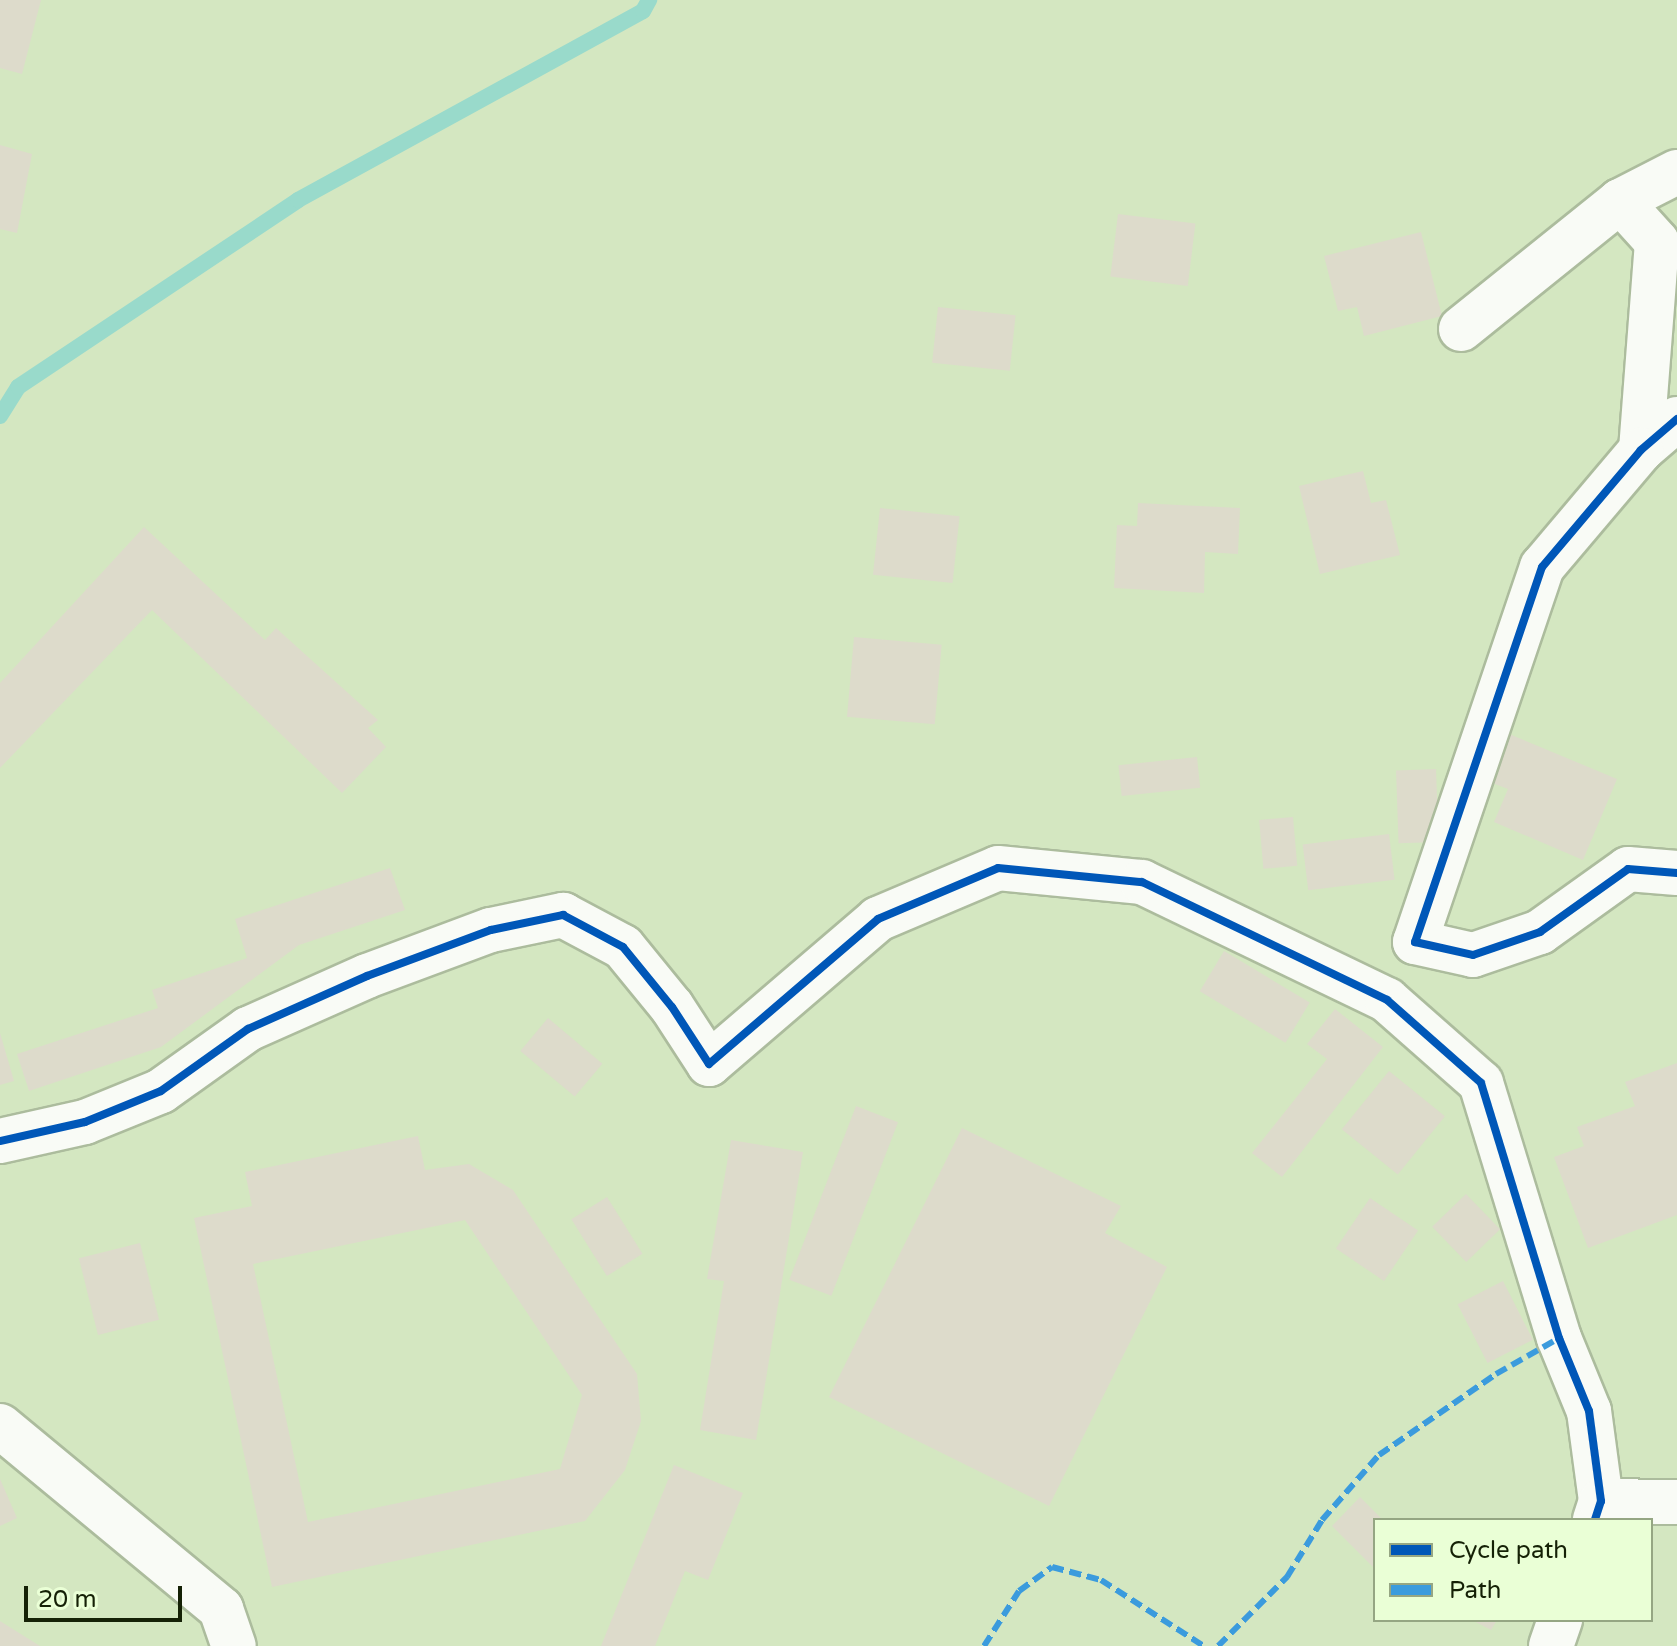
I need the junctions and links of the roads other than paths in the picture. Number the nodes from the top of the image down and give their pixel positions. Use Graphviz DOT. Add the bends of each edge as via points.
graph roads {
  1 [pos="1677,172"];
  2 [pos="1620,201"];
  3 [pos="1461,329"];
  4 [pos="1677,419"];
  5 [pos="1641,450"];
  6 [pos="1677,873"];
  7 [pos="1415,942"];
  8 [pos="1387,1000"];
  9 [pos="0,1141"];
  10 [pos="0,1426"];
  11 [pos="1677,1502"];
  12 [pos="1598,1510"];
  13 [pos="1559,1622"];
  14 [pos="234,1646"];
  15 [pos="1551,1646"];
  1 -- 2 [label="street"];
  2 -- 3 [label="street"];
  2 -- 5 [label="street" via="1657,242"];
  4 -- 5 [label="street"];
  5 -- 7 [label="street" via="1542,567"];
  6 -- 7 [label="street" via="1628,869 1540,932 1473,955"];
  7 -- 8 [label="street"];
  8 -- 9 [label="street" via="1142,882 998,868 878,919 709,1064 623,947 563,915 491,930 367,976 248,1029 161,1091 85,1122"];
  8 -- 12 [label="street" via="1481,1083 1559,1338 1589,1411"];
  10 -- 14 [label="street" via="221,1609"];
  11 -- 12 [label="street"];
  13 -- 15 [label="street"];
}
